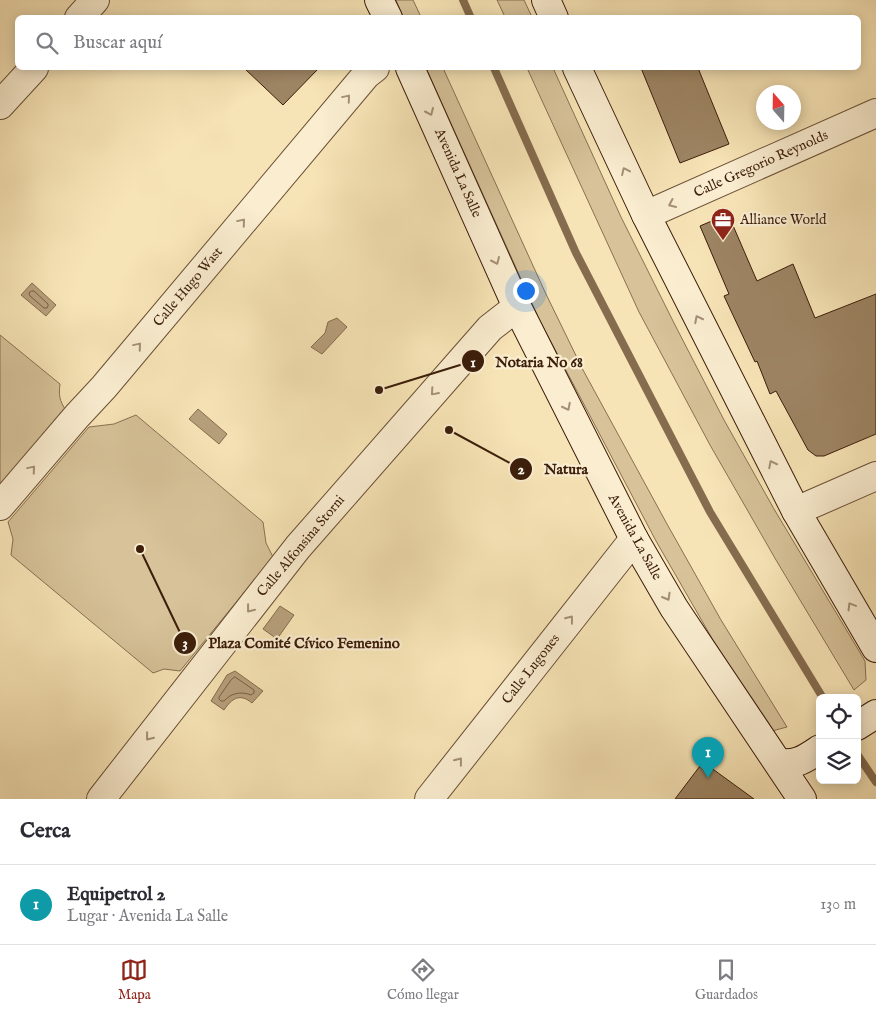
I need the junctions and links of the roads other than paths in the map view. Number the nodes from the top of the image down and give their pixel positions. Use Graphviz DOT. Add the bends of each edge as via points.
graph roads {
  1 [pos="95,0"];
  2 [pos="379,0"];
  3 [pos="546,0"];
  4 [pos="82,15"];
  5 [pos="386,15"];
  6 [pos="553,15"];
  7 [pos="32,70"];
  8 [pos="373,70"];
  9 [pos="411,70"];
  10 [pos="578,70"];
  11 [pos="0,105"];
  12 [pos="876,113"];
  13 [pos="646,215"];
  14 [pos="516,307"];
  15 [pos="876,476"];
  16 [pos="0,506"];
  17 [pos="796,511"];
  18 [pos="634,539"];
  19 [pos="876,648"];
  20 [pos="801,769"];
  21 [pos="101,799"];
  22 [pos="429,799"];
  1 -- 4 [label="street"];
  2 -- 5 [label="street"];
  3 -- 6 [label="street"];
  7 -- 11 [label="street"];
  16 -- 8 [label="street, Calle Hugo Wast, one-way"];
  9 -- 14 [label="street, Avenida La Salle, one-way"];
  13 -- 10 [label="street, one-way"];
  12 -- 13 [label="street, Calle Gregorio Reynolds, one-way"];
  17 -- 13 [label="street, one-way"];
  14 -- 18 [label="street, Avenida La Salle, one-way"];
  14 -- 21 [label="street, Calle Alfonsina Storni, one-way" via="490,328 298,548"];
  15 -- 17 [label="street"];
  19 -- 17 [label="street, one-way"];
  18 -- 20 [label="street, Avenida La Salle, one-way" via="674,608"];
  22 -- 18 [label="street, Calle Lugones, one-way"];
}
